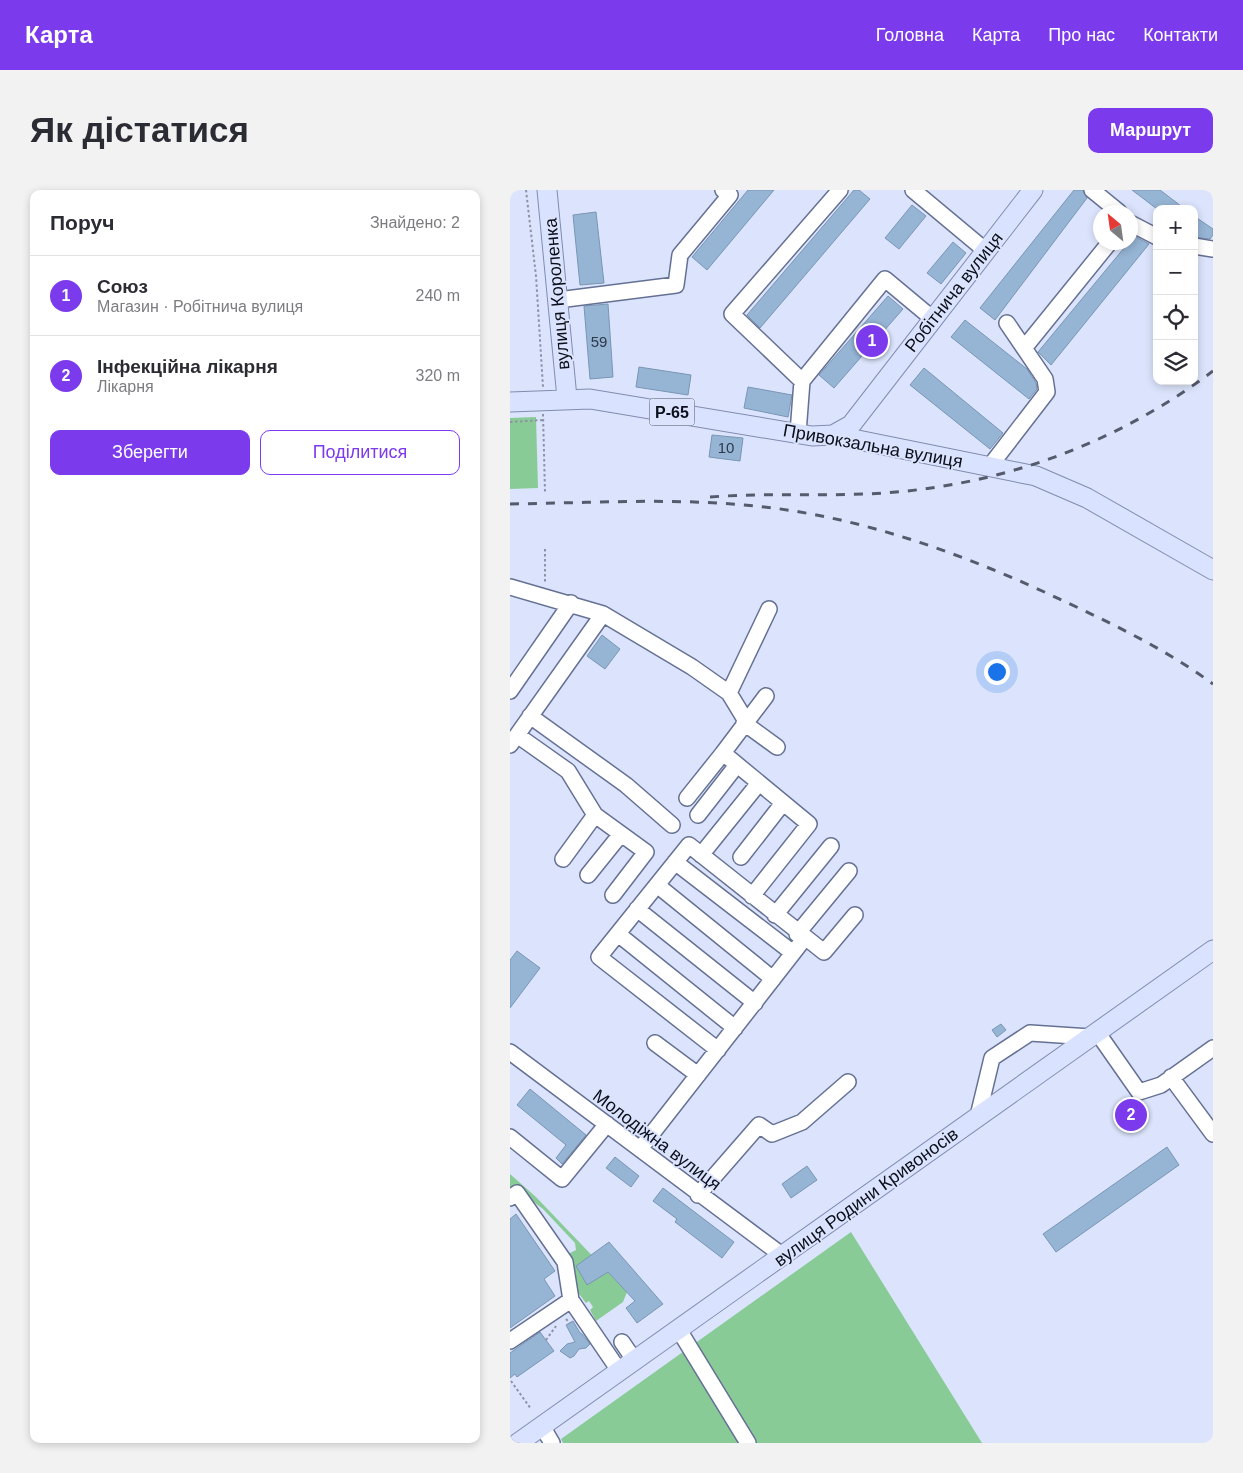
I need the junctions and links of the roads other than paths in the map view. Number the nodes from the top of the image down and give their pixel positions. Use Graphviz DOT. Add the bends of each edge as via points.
graph roads {
  1 [pos="547,190"];
  2 [pos="723,190"];
  3 [pos="840,190"];
  4 [pos="913,190"];
  5 [pos="1033,190"];
  6 [pos="1092,190"];
  7 [pos="1110,205"];
  8 [pos="1138,227"];
  9 [pos="1153,235"];
  10 [pos="1198,247"];
  11 [pos="1213,249"];
  12 [pos="1104,250"];
  13 [pos="986,251"];
  14 [pos="558,300"];
  15 [pos="933,319"];
  16 [pos="1006,322"];
  17 [pos="1025,347"];
  18 [pos="802,381"];
  19 [pos="567,398"];
  20 [pos="510,402"];
  21 [pos="798,433"];
  22 [pos="833,435"];
  23 [pos="990,466"];
  24 [pos="1213,570"];
  25 [pos="510,587"];
  26 [pos="571,604"];
  27 [pos="769,609"];
  28 [pos="603,614"];
  29 [pos="510,691"];
  30 [pos="729,693"];
  31 [pos="766,696"];
  32 [pos="530,716"];
  33 [pos="745,722"];
  34 [pos="513,740"];
  35 [pos="777,747"];
  36 [pos="723,753"];
  37 [pos="737,765"];
  38 [pos="760,783"];
  39 [pos="687,798"];
  40 [pos="783,803"];
  41 [pos="595,815"];
  42 [pos="698,815"];
  43 [pos="672,824"];
  44 [pos="621,834"];
  45 [pos="831,846"];
  46 [pos="701,855"];
  47 [pos="741,856"];
  48 [pos="563,859"];
  49 [pos="675,862"];
  50 [pos="849,871"];
  51 [pos="588,875"];
  52 [pos="656,885"];
  53 [pos="613,895"];
  54 [pos="752,896"];
  55 [pos="637,909"];
  56 [pos="855,915"];
  57 [pos="775,916"];
  58 [pos="618,934"];
  59 [pos="801,936"];
  60 [pos="1213,950"];
  61 [pos="793,953"];
  62 [pos="773,979"];
  63 [pos="755,1003"];
  64 [pos="735,1028"];
  65 [pos="1094,1034"];
  66 [pos="655,1043"];
  67 [pos="1213,1048"];
  68 [pos="718,1050"];
  69 [pos="510,1052"];
  70 [pos="698,1076"];
  71 [pos="1172,1077"];
  72 [pos="848,1082"];
  73 [pos="978,1116"];
  74 [pos="607,1124"];
  75 [pos="1213,1134"];
  76 [pos="510,1138"];
  77 [pos="640,1149"];
  78 [pos="698,1195"];
  79 [pos="510,1198"];
  80 [pos="783,1256"];
  81 [pos="565,1308"];
  82 [pos="679,1330"];
  83 [pos="510,1341"];
  84 [pos="622,1342"];
  85 [pos="628,1367"];
  86 [pos="542,1426"];
  87 [pos="518,1443"];
  88 [pos="552,1443"];
  89 [pos="748,1443"];
  1 -- 14 [label="main road, вулиця Короленка"];
  2 -- 14 [label="street" via="730,195 680,255 676,285"];
  3 -- 18 [label="street" via="732,314"];
  4 -- 13 [label="street"];
  5 -- 13 [label="main road, Робітнича вулиця"];
  6 -- 7 [label="street"];
  8 -- 9 [label="street"];
  10 -- 11 [label="street"];
  12 -- 17 [label="street"];
  13 -- 15 [label="main road, Робітнича вулиця"];
  14 -- 19 [label="main road, вулиця Короленка"];
  15 -- 18 [label="street" via="885,279"];
  15 -- 22 [label="main road, Робітнича вулиця" via="851,425"];
  16 -- 17 [label="street"];
  17 -- 23 [label="street" via="1045,379 1047,392"];
  18 -- 21 [label="street"];
  19 -- 20 [label="main road, Привокзальна вулиця / Р-65"];
  19 -- 21 [label="main road, Привокзальна вулиця / Р-65"];
  21 -- 22 [label="main road, Привокзальна вулиця / Р-65"];
  22 -- 23 [label="main road, Привокзальна вулиця"];
  23 -- 24 [label="main road, Привокзальна вулиця" via="1036,476 1087,498"];
  25 -- 26 [label="street"];
  26 -- 28 [label="street"];
  26 -- 29 [label="street"];
  27 -- 30 [label="street"];
  28 -- 30 [label="street"];
  28 -- 32 [label="street"];
  30 -- 33 [label="street"];
  31 -- 33 [label="street"];
  32 -- 34 [label="street"];
  32 -- 43 [label="street" via="626,785"];
  33 -- 35 [label="street"];
  33 -- 36 [label="street"];
  34 -- 41 [label="street" via="568,771"];
  36 -- 37 [label="street"];
  36 -- 39 [label="street"];
  37 -- 38 [label="street"];
  37 -- 42 [label="street"];
  38 -- 40 [label="street"];
  38 -- 46 [label="street"];
  40 -- 47 [label="street"];
  40 -- 54 [label="street" via="809,824"];
  41 -- 44 [label="street"];
  41 -- 48 [label="street"];
  44 -- 51 [label="street"];
  44 -- 53 [label="street" via="646,852"];
  45 -- 57 [label="street"];
  46 -- 49 [label="street" via="689,845"];
  46 -- 54 [label="street"];
  49 -- 52 [label="street"];
  49 -- 61 [label="street"];
  50 -- 59 [label="street"];
  52 -- 55 [label="street"];
  52 -- 62 [label="street"];
  54 -- 57 [label="street"];
  55 -- 58 [label="street"];
  55 -- 63 [label="street"];
  56 -- 59 [label="street" via="824,952"];
  57 -- 59 [label="street"];
  58 -- 64 [label="street"];
  58 -- 68 [label="street" via="599,957"];
  59 -- 61 [label="street"];
  60 -- 65 [label="main road, вулиця Родини Кривоносів"];
  61 -- 62 [label="street"];
  62 -- 63 [label="street"];
  63 -- 64 [label="street"];
  64 -- 68 [label="street"];
  65 -- 71 [label="street" via="1139,1092 1161,1085"];
  65 -- 73 [label="main road, вулиця Родини Кривоносів"];
  65 -- 73 [label="street" via="1030,1033 992,1058"];
  66 -- 70 [label="street"];
  67 -- 71 [label="street"];
  68 -- 70 [label="street"];
  69 -- 74 [label="street, Молодіжна вулиця"];
  70 -- 77 [label="street"];
  71 -- 75 [label="street"];
  72 -- 78 [label="street" via="802,1122 772,1134 759,1125"];
  73 -- 80 [label="main road, вулиця Родини Кривоносів"];
  74 -- 76 [label="street" via="562,1179"];
  74 -- 77 [label="street, Молодіжна вулиця"];
  77 -- 78 [label="street, Молодіжна вулиця"];
  78 -- 80 [label="street, Молодіжна вулиця"];
  79 -- 81 [label="street" via="517,1193 566,1262"];
  80 -- 82 [label="main road, вулиця Родини Кривоносів"];
  81 -- 83 [label="street"];
  81 -- 85 [label="street"];
  82 -- 85 [label="main road, вулиця Родини Кривоносів"];
  82 -- 89 [label="street"];
  84 -- 85 [label="street"];
  85 -- 86 [label="main road, вулиця Родини Кривоносів"];
  86 -- 87 [label="main road, вулиця Родини Кривоносів"];
  86 -- 88 [label="street"];
}
